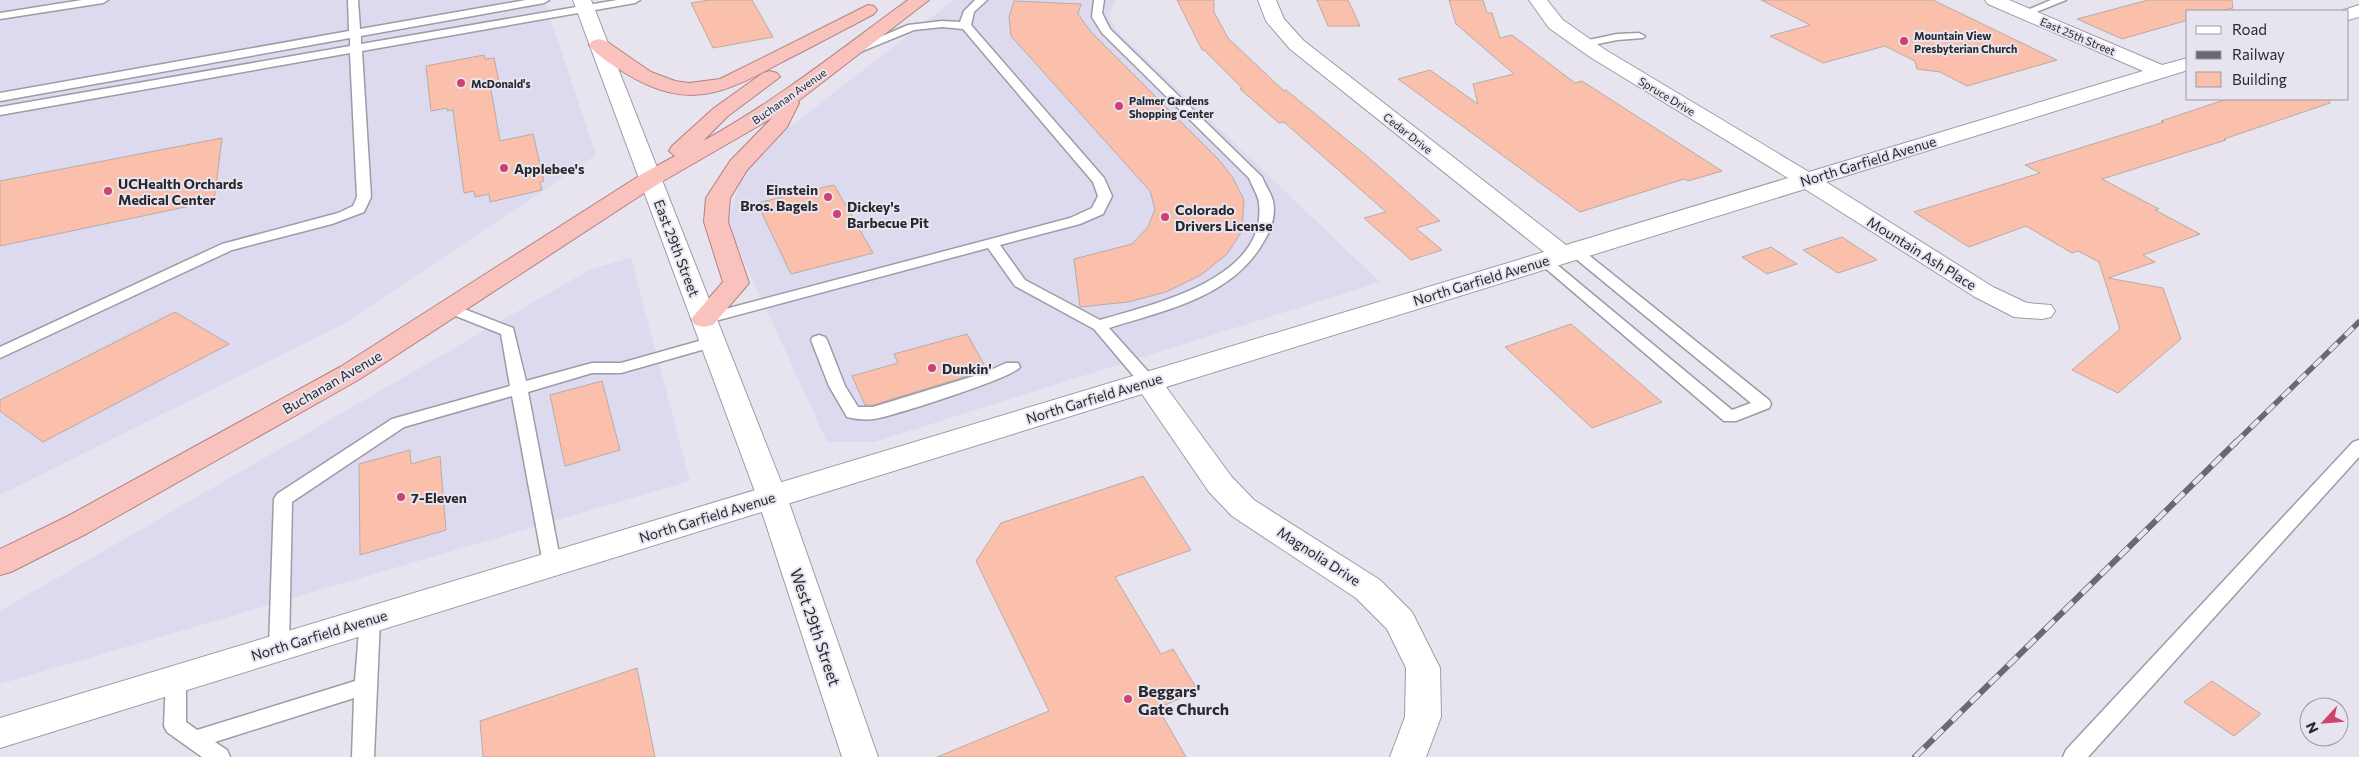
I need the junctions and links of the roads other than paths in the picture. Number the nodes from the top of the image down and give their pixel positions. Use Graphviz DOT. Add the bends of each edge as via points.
graph roads {
  1 [pos="103,0"];
  2 [pos="353,0"];
  3 [pos="544,0"];
  4 [pos="634,0"];
  5 [pos="920,0"];
  6 [pos="982,0"];
  7 [pos="1099,0"];
  8 [pos="1267,0"];
  9 [pos="1538,0"];
  10 [pos="1994,0"];
  11 [pos="2061,0"];
  12 [pos="584,5"];
  13 [pos="875,5"];
  14 [pos="2025,13"];
  15 [pos="0,16"];
  16 [pos="966,26"];
  17 [pos="1639,36"];
  18 [pos="356,40"];
  19 [pos="1583,44"];
  20 [pos="599,45"];
  21 [pos="849,52"];
  22 [pos="2186,65"];
  23 [pos="2161,72"];
  24 [pos="794,94"];
  25 [pos="0,97"];
  26 [pos="0,111"];
  27 [pos="650,179"];
  28 [pos="1807,180"];
  29 [pos="991,244"];
  30 [pos="1560,256"];
  31 [pos="451,309"];
  32 [pos="2042,311"];
  33 [pos="1099,326"];
  34 [pos="709,330"];
  35 [pos="819,340"];
  36 [pos="0,353"];
  37 [pos="1012,367"];
  38 [pos="1148,382"];
  39 [pos="518,389"];
  40 [pos="2359,446"];
  41 [pos="772,497"];
  42 [pos="0,563"];
  43 [pos="552,564"];
  44 [pos="370,619"];
  45 [pos="279,647"];
  46 [pos="176,679"];
  47 [pos="365,686"];
  48 [pos="0,733"];
  49 [pos="194,740"];
  50 [pos="218,757"];
  51 [pos="363,757"];
  52 [pos="860,757"];
  53 [pos="1408,757"];
  54 [pos="2074,757"];
  1 -- 15 [label="lane"];
  2 -- 18 [label="lane"];
  3 -- 18 [label="lane"];
  4 -- 12 [label="lane"];
  5 -- 21 [label="highway, Buchanan Avenue"];
  6 -- 16 [label="lane" via="970,9 965,18"];
  7 -- 33 [label="lane" via="1096,19 1235,156 1255,178 1266,202 1265,228 1250,254 1225,278 1188,298"];
  8 -- 30 [label="street, Cedar Drive" via="1275,21 1297,45"];
  9 -- 19 [label="street, Spruce Drive" via="1556,24"];
  10 -- 14 [label="street, East 25th Street"];
  11 -- 14 [label="lane"];
  12 -- 18 [label="lane"];
  12 -- 20 [label="street, East 29th Street"];
  13 -- 20 [label="highway" via="713,88 672,89 625,64"];
  13 -- 27 [label="highway, Buchanan Avenue" via="721,112"];
  14 -- 23 [label="street, East 25th Street"];
  16 -- 21 [label="lane" via="912,27"];
  16 -- 29 [label="lane" via="1100,181 1105,196 1098,211 1075,221"];
  17 -- 19 [label="lane"];
  18 -- 25 [label="lane"];
  18 -- 26 [label="lane"];
  18 -- 36 [label="lane" via="364,197 359,209 330,220 227,247"];
  19 -- 28 [label="street, Spruce Drive"];
  20 -- 27 [label="street, East 29th Street"];
  21 -- 24 [label="highway, Buchanan Avenue"];
  22 -- 23 [label="street, North Garfield Avenue"];
  23 -- 28 [label="street, North Garfield Avenue"];
  24 -- 27 [label="highway, Buchanan Avenue" via="746,126"];
  24 -- 34 [label="highway" via="780,123 738,166 718,198 716,222 736,283"];
  27 -- 31 [label="highway, Buchanan Avenue"];
  27 -- 34 [label="street, East 29th Street"];
  28 -- 30 [label="street, North Garfield Avenue"];
  28 -- 32 [label="street, Mountain Ash Place" via="1984,292 2024,310"];
  29 -- 33 [label="lane" via="1020,283"];
  29 -- 34 [label="lane"];
  30 -- 30 [label="lane" via="1763,404 1730,417"];
  30 -- 38 [label="street, North Garfield Avenue"];
  31 -- 39 [label="lane" via="508,331"];
  31 -- 42 [label="highway, Buchanan Avenue" via="350,373 77,525"];
  33 -- 38 [label="lane"];
  34 -- 39 [label="lane" via="621,368 592,368"];
  34 -- 41 [label="street, East 29th Street"];
  35 -- 37 [label="lane" via="837,386 853,413 874,413 990,377"];
  38 -- 41 [label="street, North Garfield Avenue"];
  38 -- 53 [label="street, Magnolia Drive" via="1220,484 1243,508 1368,589 1400,620 1423,668 1423,717"];
  39 -- 43 [label="lane"];
  39 -- 45 [label="lane" via="398,423 283,499"];
  40 -- 54 [label="lane"];
  41 -- 43 [label="street, North Garfield Avenue"];
  41 -- 52 [label="street, West 29th Street"];
  43 -- 44 [label="street, North Garfield Avenue"];
  44 -- 45 [label="street, North Garfield Avenue"];
  44 -- 47 [label="lane"];
  45 -- 46 [label="street, North Garfield Avenue"];
  46 -- 48 [label="street, North Garfield Avenue"];
  46 -- 49 [label="lane" via="175,726"];
  47 -- 49 [label="lane"];
  47 -- 51 [label="lane"];
  49 -- 50 [label="lane"];
}
